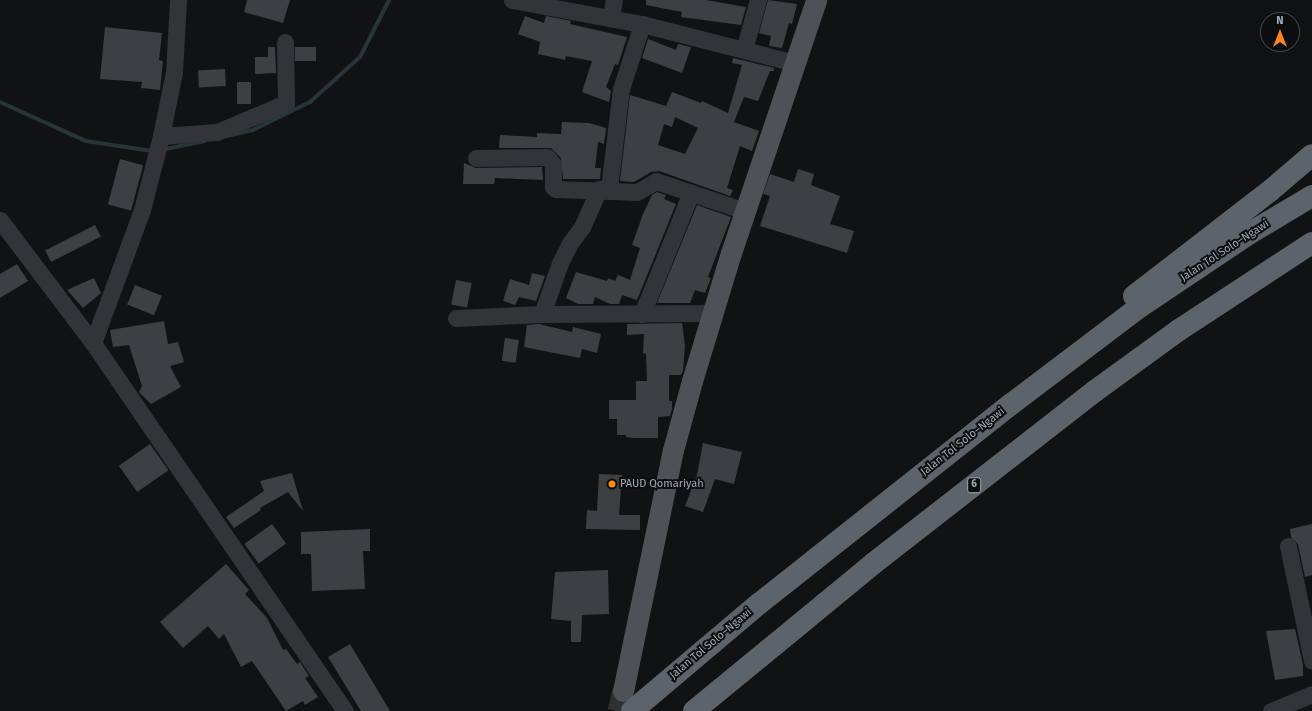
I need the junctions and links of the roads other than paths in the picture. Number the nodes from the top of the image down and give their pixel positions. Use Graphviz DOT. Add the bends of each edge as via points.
graph roads {
  1 [pos="178,0"];
  2 [pos="512,0"];
  3 [pos="614,0"];
  4 [pos="758,0"];
  5 [pos="816,0"];
  6 [pos="611,18"];
  7 [pos="642,24"];
  8 [pos="284,42"];
  9 [pos="744,50"];
  10 [pos="795,63"];
  11 [pos="161,138"];
  12 [pos="1312,155"];
  13 [pos="476,158"];
  14 [pos="604,189"];
  15 [pos="691,193"];
  16 [pos="1312,196"];
  17 [pos="745,211"];
  18 [pos="0,220"];
  19 [pos="1312,243"];
  20 [pos="1312,249"];
  21 [pos="1264,272"];
  22 [pos="714,313"];
  23 [pos="542,314"];
  24 [pos="642,314"];
  25 [pos="456,318"];
  26 [pos="93,343"];
  27 [pos="1010,405"];
  28 [pos="1288,546"];
  29 [pos="1312,661"];
  30 [pos="623,691"];
  31 [pos="1312,694"];
  32 [pos="345,711"];
  33 [pos="632,711"];
  34 [pos="694,711"];
  35 [pos="1271,711"];
  1 -- 11 [label="street" via="174,72"];
  2 -- 6 [label="street"];
  3 -- 6 [label="street"];
  4 -- 9 [label="street"];
  5 -- 10 [label="main road"];
  6 -- 7 [label="street"];
  7 -- 9 [label="street"];
  7 -- 14 [label="street" via="621,89"];
  8 -- 11 [label="street" via="286,103 217,132 200,136"];
  9 -- 10 [label="street"];
  10 -- 17 [label="main road"];
  11 -- 26 [label="street" via="142,210"];
  12 -- 27 [label="highway" via="1270,191 1149,283"];
  13 -- 14 [label="street" via="547,157 553,164 553,186 556,189"];
  14 -- 15 [label="street" via="637,192 656,181"];
  14 -- 23 [label="street" via="560,263"];
  15 -- 17 [label="street"];
  15 -- 24 [label="street"];
  16 -- 27 [label="highway, Jalan Tol Solo–Ngawi" via="1141,306"];
  17 -- 22 [label="main road"];
  18 -- 26 [label="street"];
  19 -- 21 [label="highway, 6"];
  20 -- 21 [label="highway"];
  21 -- 34 [label="highway, 6" via="1095,391 874,563"];
  22 -- 24 [label="street"];
  22 -- 30 [label="main road" via="673,450"];
  23 -- 24 [label="street"];
  23 -- 25 [label="street"];
  26 -- 32 [label="street"];
  27 -- 33 [label="highway, Jalan Tol Solo–Ngawi" via="760,603"];
  28 -- 29 [label="street"];
  31 -- 35 [label="street"];
}
